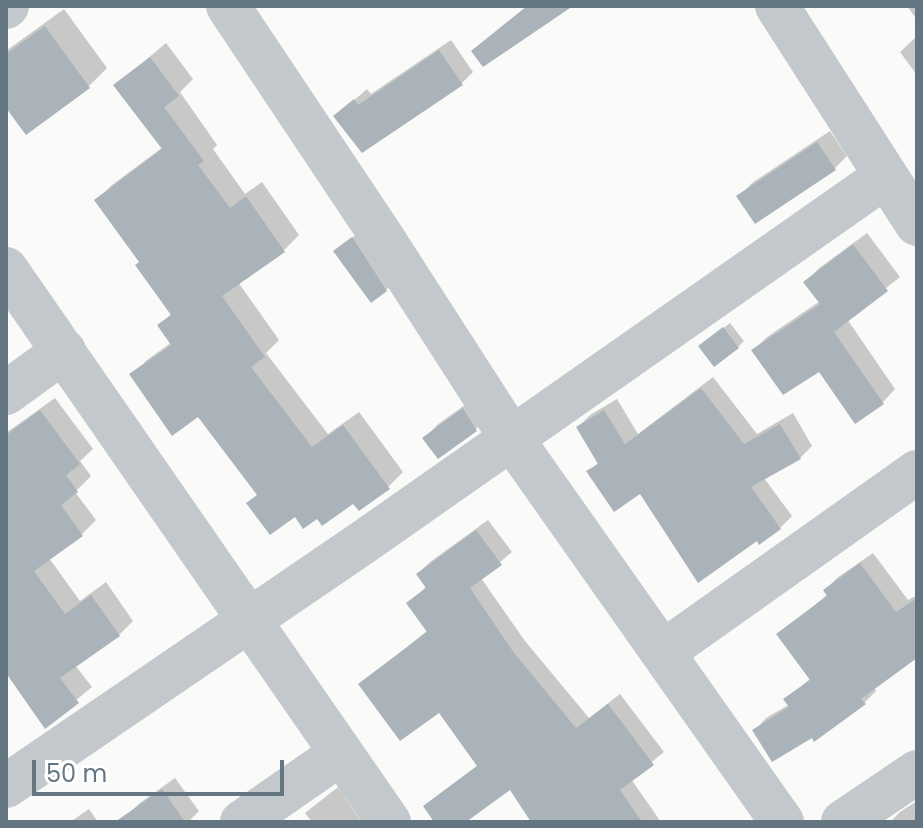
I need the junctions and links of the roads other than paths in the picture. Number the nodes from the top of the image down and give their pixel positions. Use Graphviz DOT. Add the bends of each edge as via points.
graph roads {
  1 [pos="228,6"];
  2 [pos="777,6"];
  3 [pos="886,176"];
  4 [pos="917,224"];
  5 [pos="6,269"];
  6 [pos="64,351"];
  7 [pos="6,393"];
  8 [pos="512,439"];
  9 [pos="917,472"];
  10 [pos="247,619"];
  11 [pos="663,652"];
  12 [pos="340,754"];
  13 [pos="917,772"];
  14 [pos="6,786"];
  15 [pos="242,822"];
  16 [pos="389,822"];
  17 [pos="782,822"];
  18 [pos="843,822"];
  1 -- 8 [label="street"];
  2 -- 3 [label="street"];
  3 -- 4 [label="street"];
  3 -- 8 [label="street"];
  5 -- 6 [label="street"];
  6 -- 7 [label="street"];
  6 -- 10 [label="street"];
  8 -- 10 [label="street"];
  8 -- 11 [label="street"];
  9 -- 11 [label="street"];
  10 -- 12 [label="street"];
  10 -- 14 [label="street"];
  11 -- 17 [label="street"];
  12 -- 15 [label="street"];
  12 -- 16 [label="street"];
  13 -- 18 [label="street"];
}
